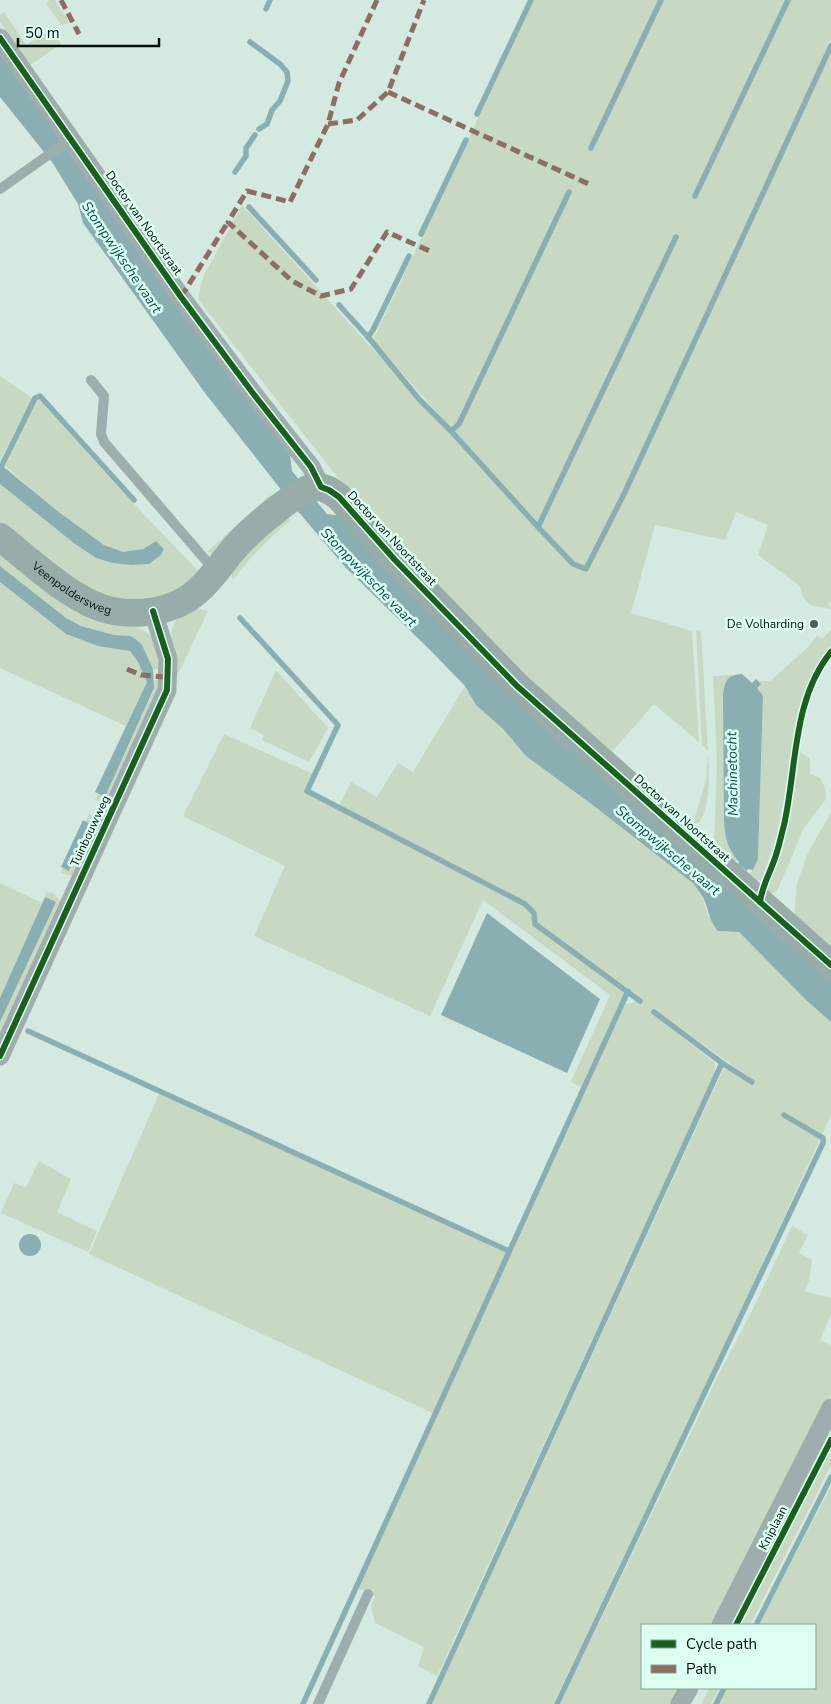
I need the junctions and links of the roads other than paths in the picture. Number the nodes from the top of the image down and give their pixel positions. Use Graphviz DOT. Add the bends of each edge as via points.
graph roads {
  1 [pos="0,38"];
  2 [pos="68,142"];
  3 [pos="0,189"];
  4 [pos="91,380"];
  5 [pos="316,487"];
  6 [pos="0,537"];
  7 [pos="216,572"];
  8 [pos="153,611"];
  9 [pos="831,966"];
  10 [pos="0,1056"];
  11 [pos="831,1408"];
  12 [pos="368,1594"];
  13 [pos="721,1624"];
  14 [pos="688,1689"];
  15 [pos="318,1704"];
  16 [pos="680,1704"];
  1 -- 2 [label="street, Doctor van Noortstraat"];
  2 -- 3 [label="lane"];
  2 -- 5 [label="street, Doctor van Noortstraat" via="252,392 312,467"];
  4 -- 7 [label="lane" via="104,396 101,434 104,442"];
  5 -- 7 [label="street" via="284,504 239,543"];
  5 -- 9 [label="street, Doctor van Noortstraat" via="339,497 517,686"];
  6 -- 8 [label="street, Veenpoldersweg" via="73,594 100,608 131,613"];
  7 -- 8 [label="street" via="189,598"];
  8 -- 10 [label="street, Tuinbouwweg" via="168,659 167,690"];
  11 -- 13 [label="street, Kniplaan"];
  12 -- 15 [label="lane"];
  14 -- 16 [label="street"];
}
